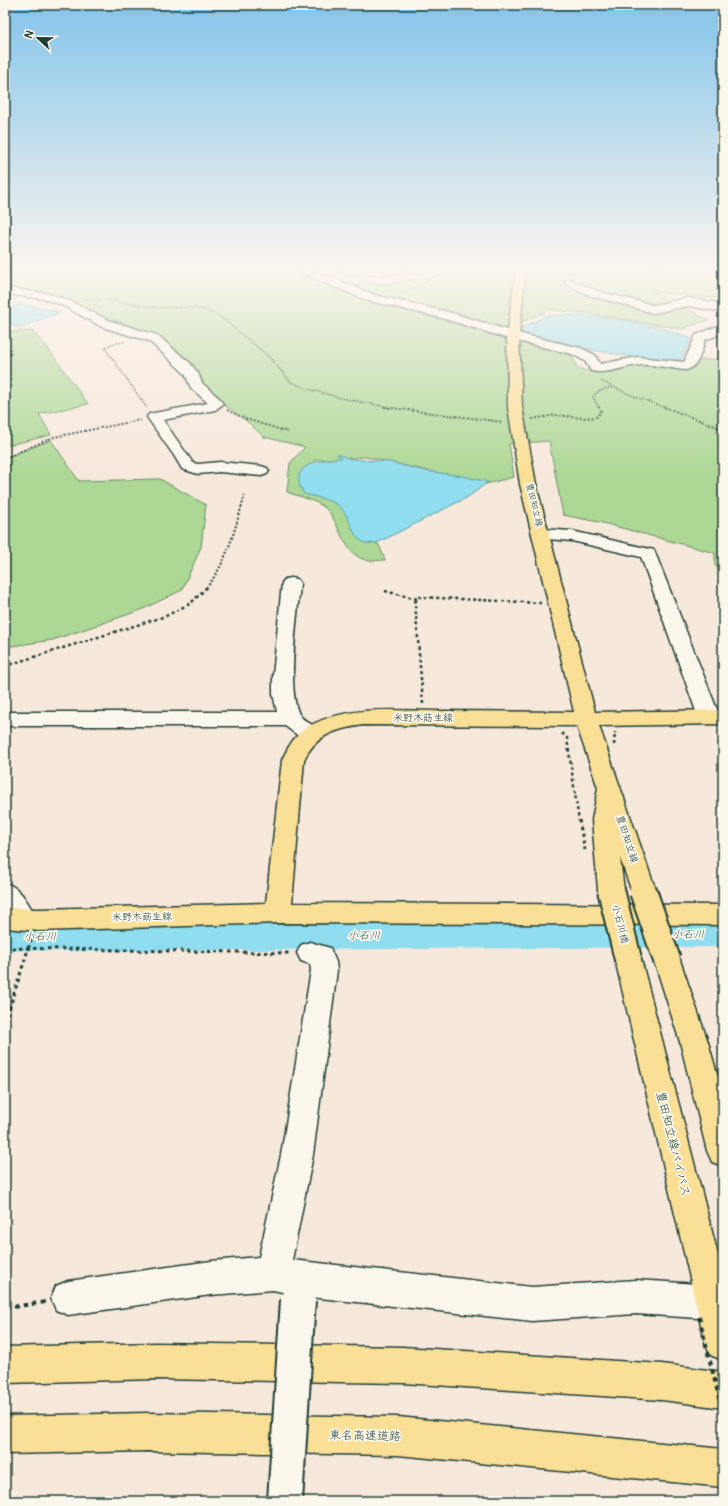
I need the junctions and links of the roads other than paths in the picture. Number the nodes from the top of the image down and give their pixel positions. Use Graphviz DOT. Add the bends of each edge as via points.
graph roads {
  1 [pos="153,338"];
  2 [pos="513,338"];
  3 [pos="522,338"];
  4 [pos="700,338"];
  5 [pos="261,471"];
  6 [pos="540,534"];
  7 [pos="291,583"];
  8 [pos="716,717"];
  9 [pos="5,719"];
  10 [pos="290,719"];
  11 [pos="589,728"];
  12 [pos="311,734"];
  13 [pos="609,788"];
  14 [pos="611,890"];
  15 [pos="5,893"];
  16 [pos="278,913"];
  17 [pos="723,915"];
  18 [pos="11,918"];
  19 [pos="310,953"];
  20 [pos="628,959"];
  21 [pos="723,1152"];
  22 [pos="291,1284"];
  23 [pos="68,1298"];
  24 [pos="714,1323"];
  25 [pos="5,1365"];
  26 [pos="723,1390"];
  27 [pos="5,1435"];
  28 [pos="723,1468"];
  29 [pos="285,1501"];
  1 -- 5 [label="street" via="192,373 196,385 215,404 154,417 187,466 198,469 220,467"];
  2 -- 6 [label="main road, 豊田知立線" via="516,407 528,484"];
  3 -- 4 [label="street" via="585,354 596,368 609,369 624,362 640,361 689,365"];
  6 -- 8 [label="street" via="572,536 648,554"];
  6 -- 11 [label="main road, 豊田知立線"];
  7 -- 10 [label="street" via="283,676"];
  8 -- 11 [label="main road, 米野木莇生線"];
  9 -- 10 [label="street"];
  10 -- 12 [label="street"];
  11 -- 12 [label="main road, 米野木莇生線" via="559,719 363,718 339,722"];
  11 -- 13 [label="main road, 豊田知立線" via="607,764"];
  12 -- 16 [label="main road, 米野木莇生線" via="299,746 293,760"];
  13 -- 14 [label="main road, 豊田知立線" via="604,820"];
  13 -- 21 [label="main road, 豊田知立線, bridge" via="694,1042"];
  14 -- 20 [label="main road, 小石川橋, bridge"];
  15 -- 18 [label="street" via="19,910"];
  16 -- 17 [label="main road, 米野木莇生線"];
  16 -- 18 [label="main road, 米野木莇生線" via="39,920"];
  19 -- 22 [label="street" via="321,956 324,970 298,1155"];
  20 -- 24 [label="main road, 豊田知立線バイパス"];
  22 -- 23 [label="street" via="211,1278"];
  22 -- 24 [label="street" via="532,1304 636,1297"];
  22 -- 29 [label="street, bridge"];
  25 -- 26 [label="main road" via="156,1361 403,1365 662,1382"];
  27 -- 28 [label="main road, 東名高速道路" via="147,1432 398,1436"];
}
